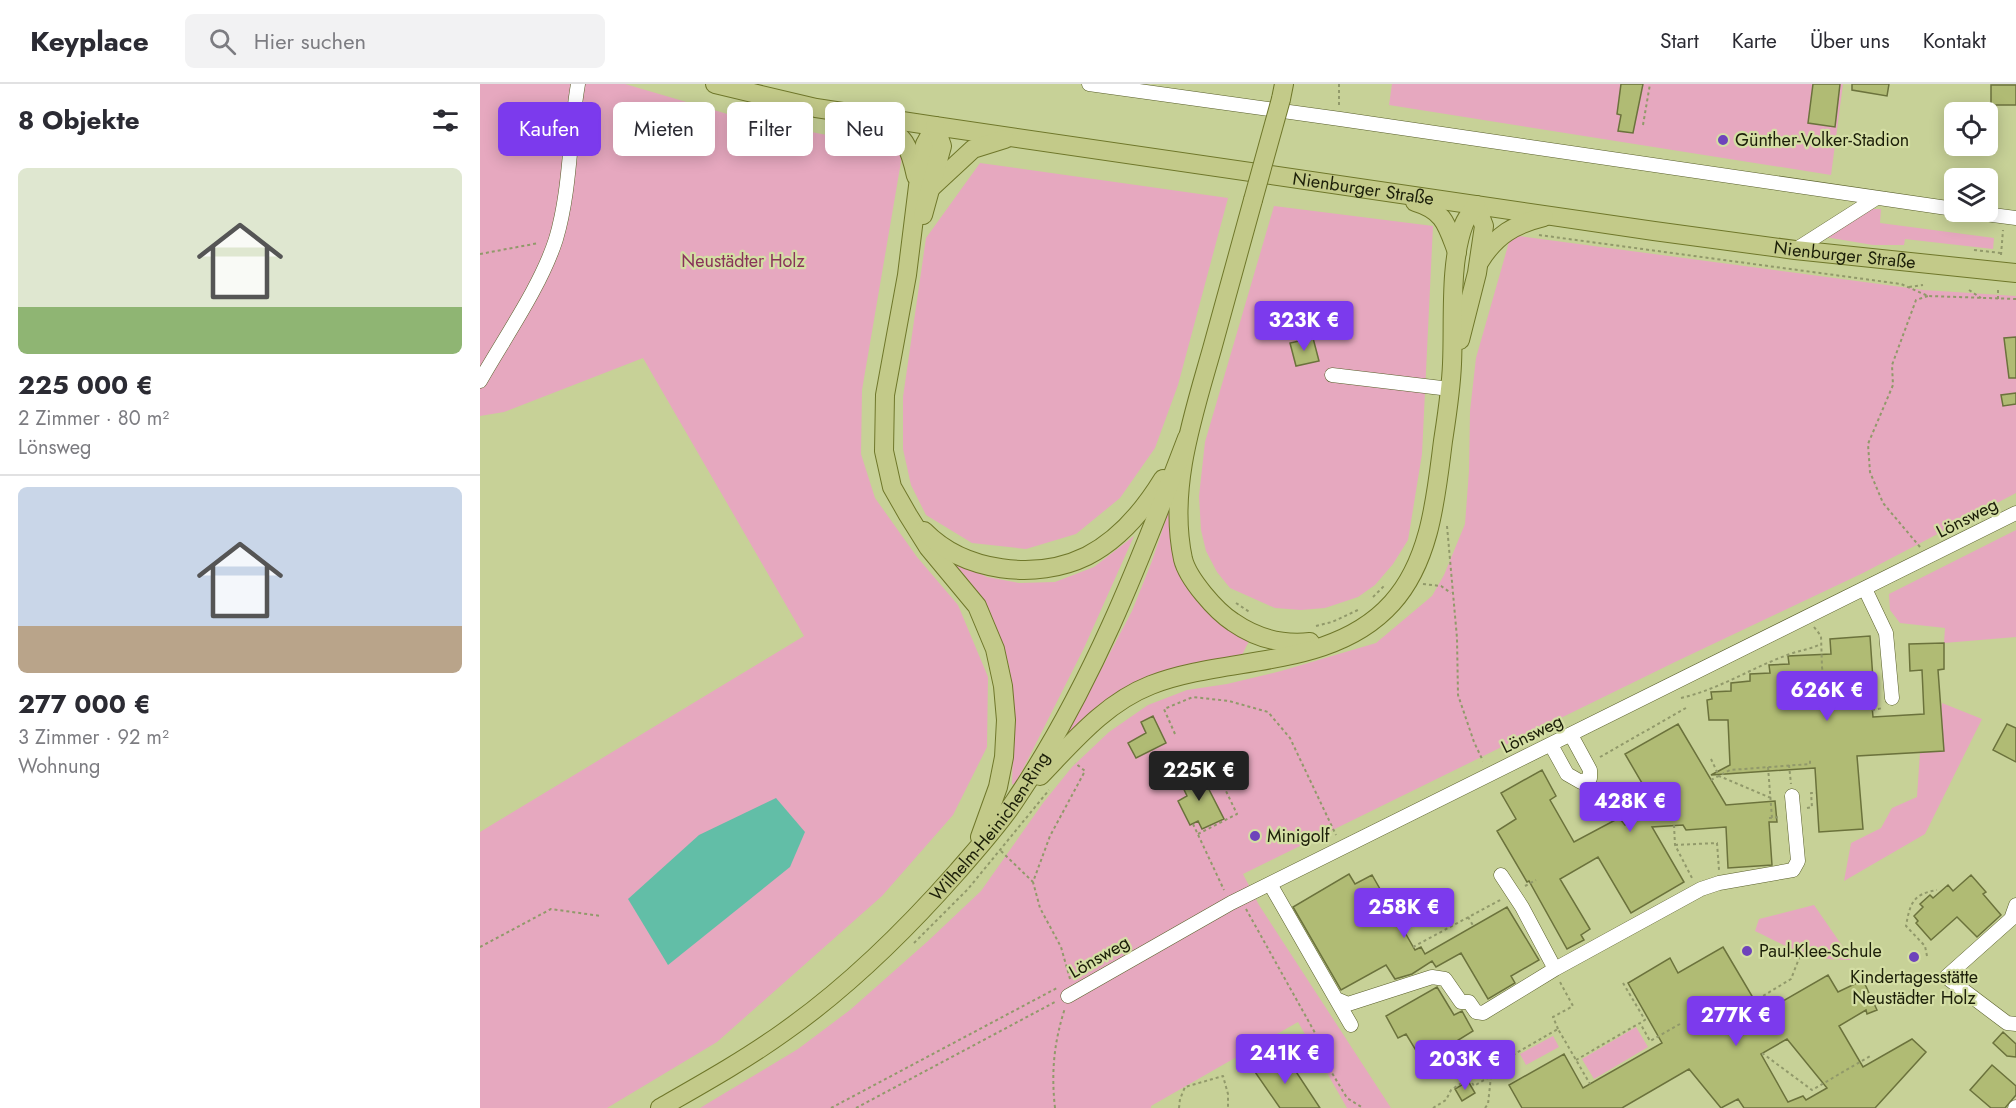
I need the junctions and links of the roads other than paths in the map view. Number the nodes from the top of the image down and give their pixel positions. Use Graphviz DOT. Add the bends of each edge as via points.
graph roads {
  1 [pos="578,84"];
  2 [pos="715,84"];
  3 [pos="1089,84"];
  4 [pos="1282,92"];
  5 [pos="825,108"];
  6 [pos="905,121"];
  7 [pos="935,126"];
  8 [pos="1010,137"];
  9 [pos="905,143"];
  10 [pos="924,188"];
  11 [pos="1379,190"];
  12 [pos="1875,199"];
  13 [pos="1476,205"];
  14 [pos="1944,208"];
  15 [pos="1551,216"];
  16 [pos="1795,250"];
  17 [pos="1457,252"];
  18 [pos="1479,261"];
  19 [pos="2016,273"];
  20 [pos="1452,366"];
  21 [pos="1332,375"];
  22 [pos="480,381"];
  23 [pos="1450,389"];
  24 [pos="1187,438"];
  25 [pos="2016,513"];
  26 [pos="908,515"];
  27 [pos="1866,589"];
  28 [pos="1356,631"];
  29 [pos="1893,698"];
  30 [pos="1571,735"];
  31 [pos="1551,745"];
  32 [pos="1792,795"];
  33 [pos="1013,804"];
  34 [pos="974,852"];
  35 [pos="1501,875"];
  36 [pos="1270,884"];
  37 [pos="2016,905"];
  38 [pos="1557,974"];
  39 [pos="1064,991"];
  40 [pos="1336,999"];
  41 [pos="2016,1023"];
  42 [pos="1351,1025"];
  43 [pos="660,1108"];
  1 -- 22 [label="street" via="569,180 555,239 537,282"];
  2 -- 5 [label="main road, Nienburger Straße"];
  3 -- 12 [label="street"];
  4 -- 24 [label="main road, bridge"];
  6 -- 7 [label="main road, Nienburger Straße"];
  7 -- 8 [label="main road, Nienburger Straße"];
  7 -- 10 [label="main road" via="942,146"];
  8 -- 10 [label="main road" via="973,149"];
  8 -- 11 [label="main road, Nienburger Straße"];
  9 -- 10 [label="main road"];
  10 -- 26 [label="main road" via="885,395 884,451 892,487"];
  11 -- 13 [label="main road, Nienburger Straße"];
  11 -- 17 [label="main road" via="1434,209 1445,220"];
  12 -- 14 [label="street"];
  12 -- 16 [label="street"];
  13 -- 15 [label="main road, Nienburger Straße"];
  13 -- 17 [label="main road" via="1465,223"];
  13 -- 18 [label="main road" via="1484,226"];
  15 -- 16 [label="main road, Nienburger Straße"];
  15 -- 18 [label="main road" via="1506,231"];
  16 -- 19 [label="main road, Nienburger Straße"];
  17 -- 20 [label="main road"];
  18 -- 20 [label="main road"];
  20 -- 23 [label="main road"];
  21 -- 23 [label="street"];
  23 -- 28 [label="main road" via="1436,499 1420,555 1392,603"];
  24 -- 26 [label="main road" via="1134,520 1085,556 1052,567 985,566 931,539"];
  24 -- 28 [label="main road" via="1179,528 1184,561 1205,596 1224,617 1240,627 1277,641 1296,644"];
  24 -- 33 [label="main road, Wilhelm-Heinichen-Ring" via="1100,652 1055,738"];
  25 -- 27 [label="street, Lönsweg"];
  26 -- 34 [label="main road" via="928,547 977,606 995,649 1003,686 1004,757 998,787"];
  27 -- 29 [label="street" via="1886,633"];
  27 -- 30 [label="street, Lönsweg"];
  28 -- 33 [label="main road" via="1315,649 1184,673 1148,686 1101,714"];
  30 -- 31 [label="street, Lönsweg"];
  30 -- 31 [label="street" via="1590,770 1590,778 1581,782 1567,774"];
  31 -- 36 [label="street, Lönsweg"];
  32 -- 38 [label="street" via="1798,861 1793,870 1698,890"];
  33 -- 34 [label="main road, Wilhelm-Heinichen-Ring"];
  34 -- 43 [label="main road, Wilhelm-Heinichen-Ring" via="926,907 856,975 785,1032"];
  35 -- 38 [label="street"];
  36 -- 39 [label="street, Lönsweg"];
  36 -- 40 [label="street"];
  37 -- 41 [label="street" via="2011,919 1946,977 2007,1023"];
  38 -- 40 [label="street" via="1483,1013 1476,1012 1469,1002 1461,1002 1445,980 1432,977 1348,1004"];
  40 -- 42 [label="street"];
}
